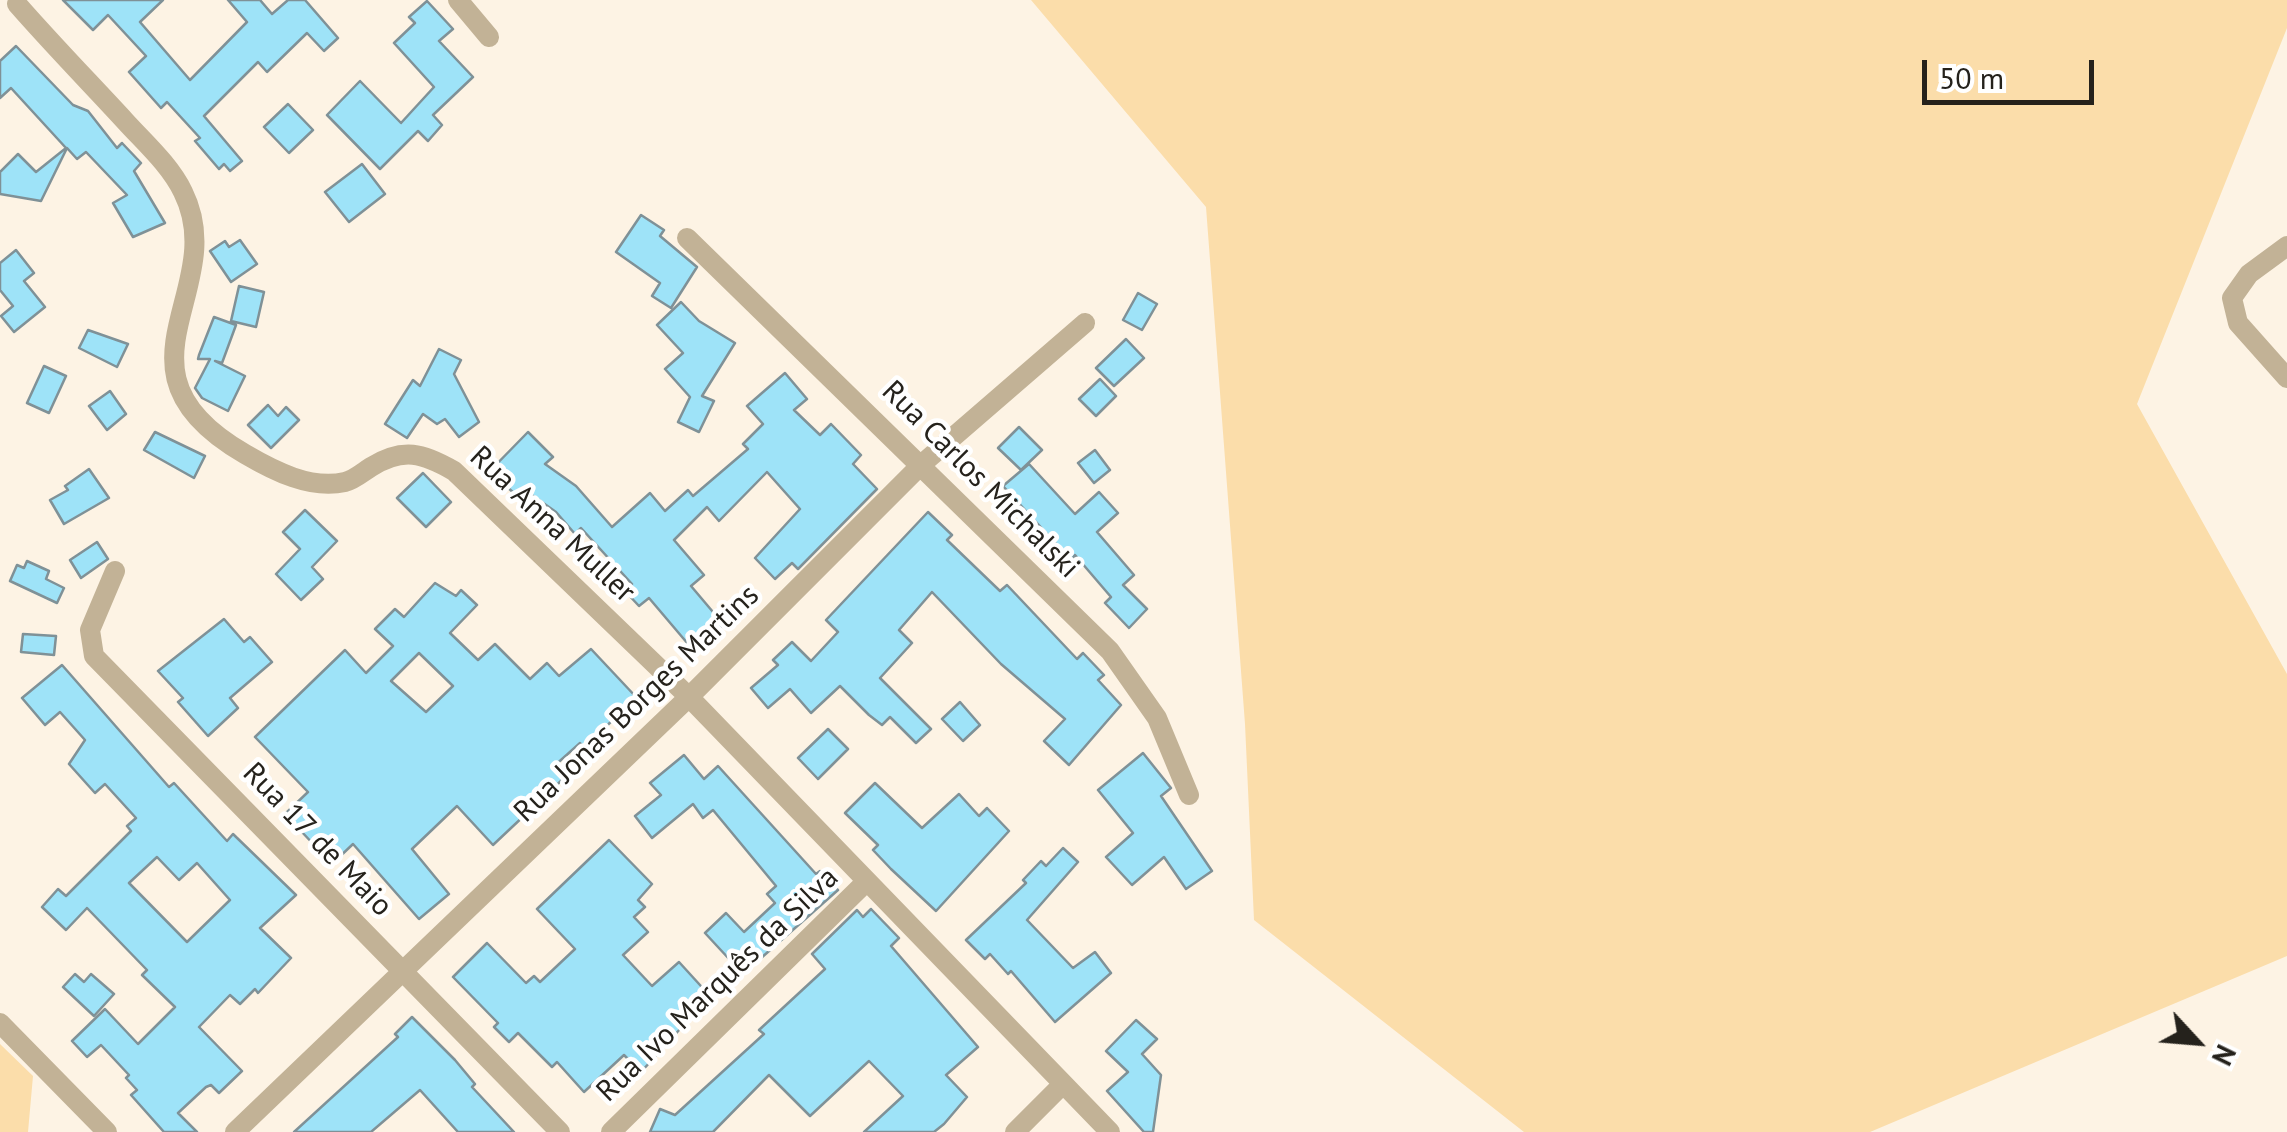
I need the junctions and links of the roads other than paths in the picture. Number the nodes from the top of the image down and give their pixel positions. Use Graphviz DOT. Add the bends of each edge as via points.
graph roads {
  1 [pos="458,0"];
  2 [pos="19,2"];
  3 [pos="0,19"];
  4 [pos="489,37"];
  5 [pos="687,238"];
  6 [pos="2287,246"];
  7 [pos="1085,323"];
  8 [pos="2287,378"];
  9 [pos="922,464"];
  10 [pos="115,570"];
  11 [pos="689,697"];
  12 [pos="1190,795"];
  13 [pos="868,881"];
  14 [pos="404,972"];
  15 [pos="0,1023"];
  16 [pos="1064,1084"];
  17 [pos="107,1132"];
  18 [pos="234,1132"];
  19 [pos="560,1132"];
  20 [pos="611,1132"];
  21 [pos="1015,1132"];
  22 [pos="1110,1132"];
  1 -- 4 [label="street"];
  2 -- 3 [label="street"];
  2 -- 11 [label="street, Rua Anna Muller" via="183,191 191,250 173,369 182,401 206,427 244,454 321,484 348,482 404,452 454,471"];
  5 -- 9 [label="street, Rua Carlos Michalski"];
  6 -- 8 [label="street" via="2249,274 2232,298 2238,323"];
  7 -- 9 [label="street, Rua Jonas Borges Martins"];
  9 -- 11 [label="street, Rua Jonas Borges Martins"];
  9 -- 12 [label="street, Rua Carlos Michalski" via="1110,651 1156,718"];
  10 -- 14 [label="street, Rua 17 de Maio" via="90,630 94,656"];
  11 -- 13 [label="street, Rua Anna Muller"];
  11 -- 14 [label="street, Rua Jonas Borges Martins"];
  13 -- 16 [label="street, Rua Anna Muller"];
  13 -- 20 [label="street, Rua Ivo Marquês da Silva"];
  14 -- 18 [label="street, Rua Jonas Borges Martins"];
  14 -- 19 [label="street, Rua 17 de Maio"];
  15 -- 17 [label="street"];
  16 -- 21 [label="street"];
  16 -- 22 [label="street, Rua Anna Muller"];
}
